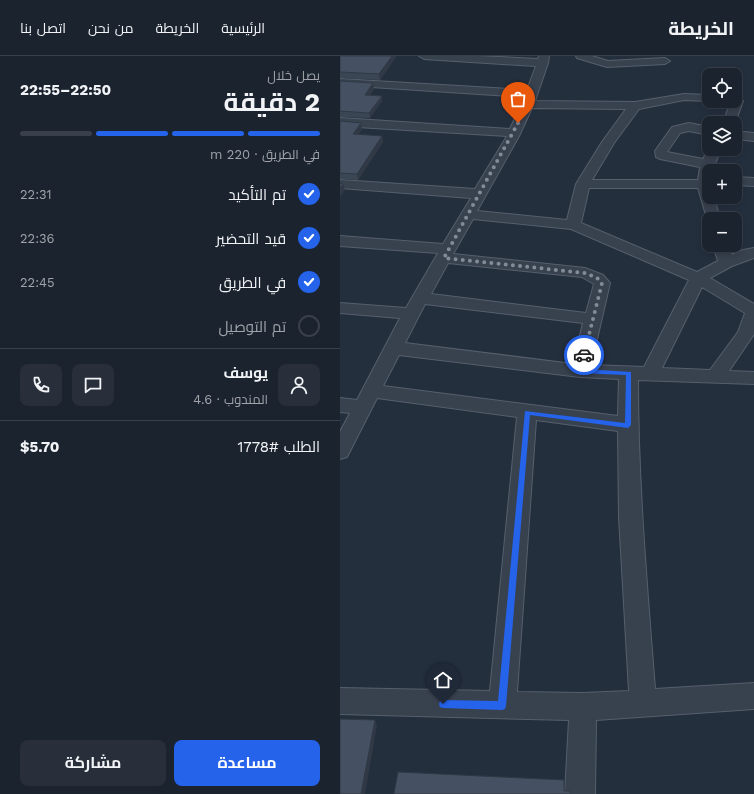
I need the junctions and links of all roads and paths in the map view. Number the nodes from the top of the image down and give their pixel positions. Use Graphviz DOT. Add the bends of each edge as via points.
graph roads {
  1 [pos="424,56"];
  2 [pos="581,56"];
  3 [pos="543,59"];
  4 [pos="665,61"];
  5 [pos="340,82"];
  6 [pos="702,98"];
  7 [pos="530,99"];
  8 [pos="634,106"];
  9 [pos="340,122"];
  10 [pos="702,130"];
  11 [pos="742,136"];
  12 [pos="754,137"];
  13 [pos="504,141"];
  14 [pos="711,156"];
  15 [pos="706,164"];
  16 [pos="742,181"];
  17 [pos="702,182"];
  18 [pos="754,182"];
  19 [pos="340,184"];
  20 [pos="583,184"];
  21 [pos="480,194"];
  22 [pos="468,214"];
  23 [pos="573,225"];
  24 [pos="340,241"];
  25 [pos="723,252"];
  26 [pos="754,253"];
  27 [pos="446,254"];
  28 [pos="726,263"];
  29 [pos="698,278"];
  30 [pos="420,298"];
  31 [pos="340,308"];
  32 [pos="754,311"];
  33 [pos="411,314"];
  34 [pos="592,319"];
  35 [pos="393,348"];
  36 [pos="580,371"];
  37 [pos="640,373"];
  38 [pos="716,375"];
  39 [pos="754,378"];
  40 [pos="366,399"];
  41 [pos="340,405"];
  42 [pos="527,413"];
  43 [pos="628,425"];
  44 [pos="340,451"];
  45 [pos="754,696"];
  46 [pos="340,701"];
  47 [pos="643,703"];
  48 [pos="502,706"];
  49 [pos="583,707"];
  50 [pos="580,794"];
  1 -- 3 [label="street"];
  2 -- 4 [label="street" via="607,64"];
  3 -- 7 [label="street"];
  5 -- 7 [label="street"];
  6 -- 8 [label="street" via="684,97"];
  7 -- 8 [label="street"];
  7 -- 13 [label="street"];
  8 -- 20 [label="street" via="608,142"];
  9 -- 13 [label="street"];
  10 -- 15 [label="street" via="689,127 676,130 661,154"];
  11 -- 12 [label="street"];
  13 -- 21 [label="street"];
  14 -- 15 [label="street"];
  16 -- 18 [label="street"];
  17 -- 20 [label="street"];
  19 -- 21 [label="street"];
  20 -- 23 [label="street"];
  21 -- 22 [label="street"];
  22 -- 23 [label="street"];
  22 -- 27 [label="street"];
  23 -- 29 [label="street"];
  24 -- 27 [label="street"];
  25 -- 28 [label="street"];
  26 -- 28 [label="street"];
  27 -- 30 [label="street"];
  27 -- 34 [label="street" via="585,273 597,278 602,283"];
  28 -- 29 [label="street"];
  29 -- 32 [label="street"];
  29 -- 37 [label="street"];
  30 -- 33 [label="street"];
  30 -- 34 [label="street"];
  31 -- 33 [label="street"];
  32 -- 38 [label="street" via="746,333"];
  33 -- 35 [label="street"];
  34 -- 36 [label="street"];
  35 -- 36 [label="street"];
  35 -- 40 [label="street"];
  36 -- 37 [label="street"];
  37 -- 38 [label="street"];
  37 -- 43 [label="street"];
  38 -- 39 [label="street"];
  40 -- 41 [label="street"];
  40 -- 42 [label="street"];
  40 -- 44 [label="street"];
  42 -- 43 [label="street"];
  42 -- 48 [label="street"];
  43 -- 47 [label="street" via="630,518"];
  45 -- 47 [label="street"];
  46 -- 48 [label="street"];
  47 -- 49 [label="street"];
  48 -- 49 [label="street"];
  49 -- 50 [label="street"];
}
